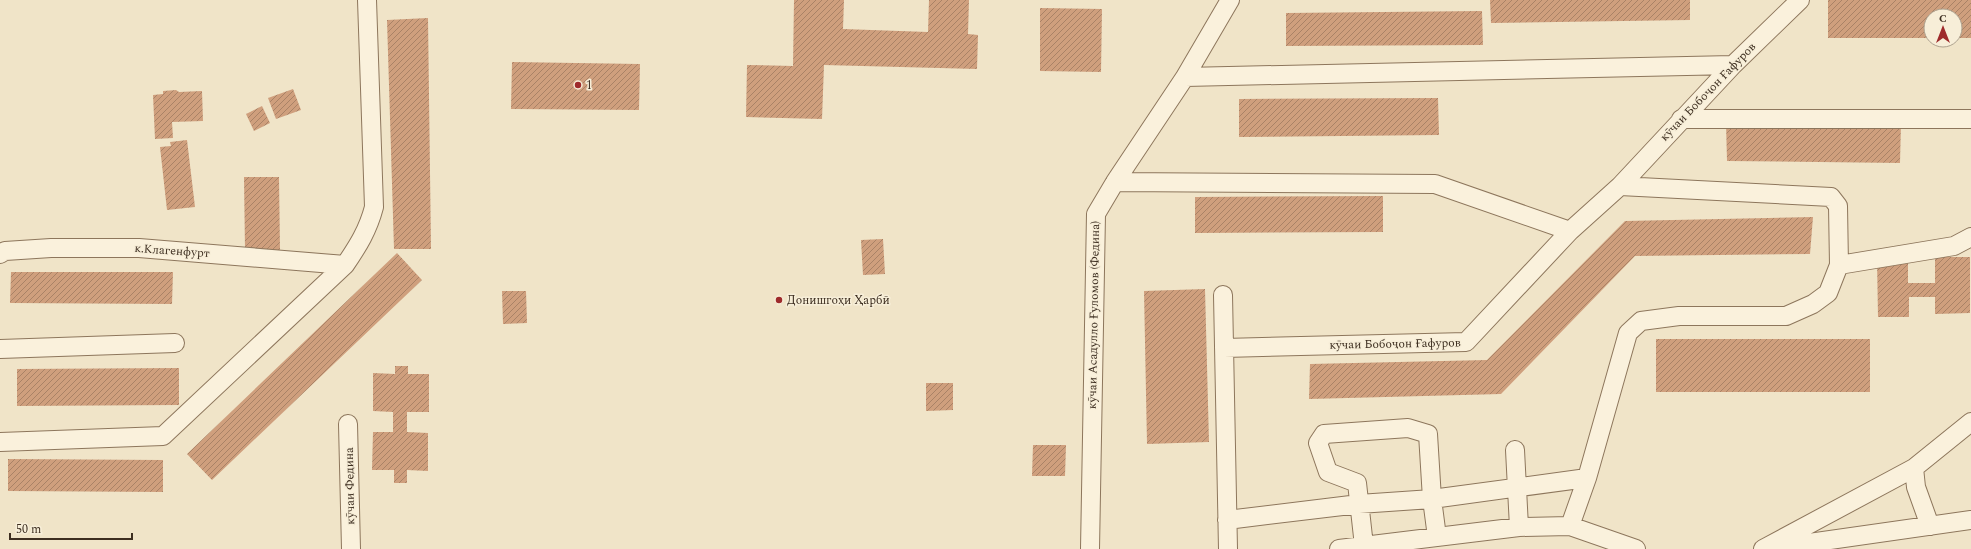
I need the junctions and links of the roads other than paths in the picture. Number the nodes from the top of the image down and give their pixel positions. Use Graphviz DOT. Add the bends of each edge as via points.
graph roads {
  1 [pos="367,0"];
  2 [pos="1230,0"];
  3 [pos="1800,0"];
  4 [pos="1733,65"];
  5 [pos="1185,77"];
  6 [pos="1681,119"];
  7 [pos="1971,119"];
  8 [pos="1114,182"];
  9 [pos="1620,186"];
  10 [pos="1570,231"];
  11 [pos="1971,237"];
  12 [pos="0,254"];
  13 [pos="345,265"];
  14 [pos="1839,265"];
  15 [pos="1223,295"];
  16 [pos="175,343"];
  17 [pos="1224,348"];
  18 [pos="0,349"];
  19 [pos="1971,422"];
  20 [pos="348,424"];
  21 [pos="0,442"];
  22 [pos="1515,450"];
  23 [pos="1914,468"];
  24 [pos="1587,478"];
  25 [pos="1518,488"];
  26 [pos="1432,498"];
  27 [pos="1359,504"];
  28 [pos="1227,520"];
  29 [pos="1971,520"];
  30 [pos="1570,526"];
  31 [pos="1930,526"];
  32 [pos="1519,527"];
  33 [pos="1437,537"];
  34 [pos="1364,546"];
  35 [pos="351,549"];
  36 [pos="1090,549"];
  37 [pos="1228,549"];
  38 [pos="1339,549"];
  39 [pos="1636,549"];
  40 [pos="1763,549"];
  41 [pos="1769,549"];
  1 -- 13 [label="street" via="374,207 368,228"];
  2 -- 5 [label="street, кӯчаи Асадулло Ғуломов (Федина)"];
  3 -- 4 [label="street, кӯчаи Бобоҷон Ғафуров"];
  4 -- 5 [label="street"];
  4 -- 6 [label="street, кӯчаи Бобоҷон Ғафуров"];
  5 -- 8 [label="street, кӯчаи Асадулло Ғуломов (Федина)"];
  6 -- 7 [label="street"];
  6 -- 9 [label="street, кӯчаи Бобоҷон Ғафуров"];
  8 -- 10 [label="street" via="1435,184"];
  8 -- 36 [label="street, кӯчаи Асадулло Ғуломов (Федина)" via="1096,214"];
  9 -- 10 [label="street, кӯчаи Бобоҷон Ғафуров"];
  9 -- 14 [label="street" via="1831,197 1838,206"];
  10 -- 17 [label="street, кӯчаи Бобоҷон Ғафуров" via="1466,342"];
  11 -- 14 [label="street" via="1954,246"];
  12 -- 13 [label="street, к.Клагенфурт" via="5,251 51,248 139,248"];
  13 -- 21 [label="street" via="163,436"];
  14 -- 24 [label="street" via="1828,293 1813,304 1786,316 1679,316 1641,321 1628,333"];
  15 -- 17 [label="street"];
  16 -- 18 [label="street"];
  17 -- 28 [label="street"];
  19 -- 23 [label="street"];
  20 -- 35 [label="street, кӯчаи Федина"];
  22 -- 25 [label="street"];
  23 -- 31 [label="street" via="1916,487"];
  23 -- 40 [label="street"];
  24 -- 25 [label="street"];
  24 -- 30 [label="street"];
  25 -- 26 [label="street"];
  25 -- 32 [label="street"];
  26 -- 27 [label="street"];
  26 -- 27 [label="street" via="1428,434 1408,428 1324,434 1318,443 1328,472 1357,483"];
  26 -- 33 [label="street"];
  27 -- 28 [label="street"];
  27 -- 34 [label="street"];
  28 -- 37 [label="street"];
  29 -- 31 [label="street"];
  30 -- 32 [label="street"];
  30 -- 39 [label="street"];
  31 -- 41 [label="street"];
  32 -- 33 [label="street"];
  33 -- 34 [label="street"];
  34 -- 38 [label="street"];
}
